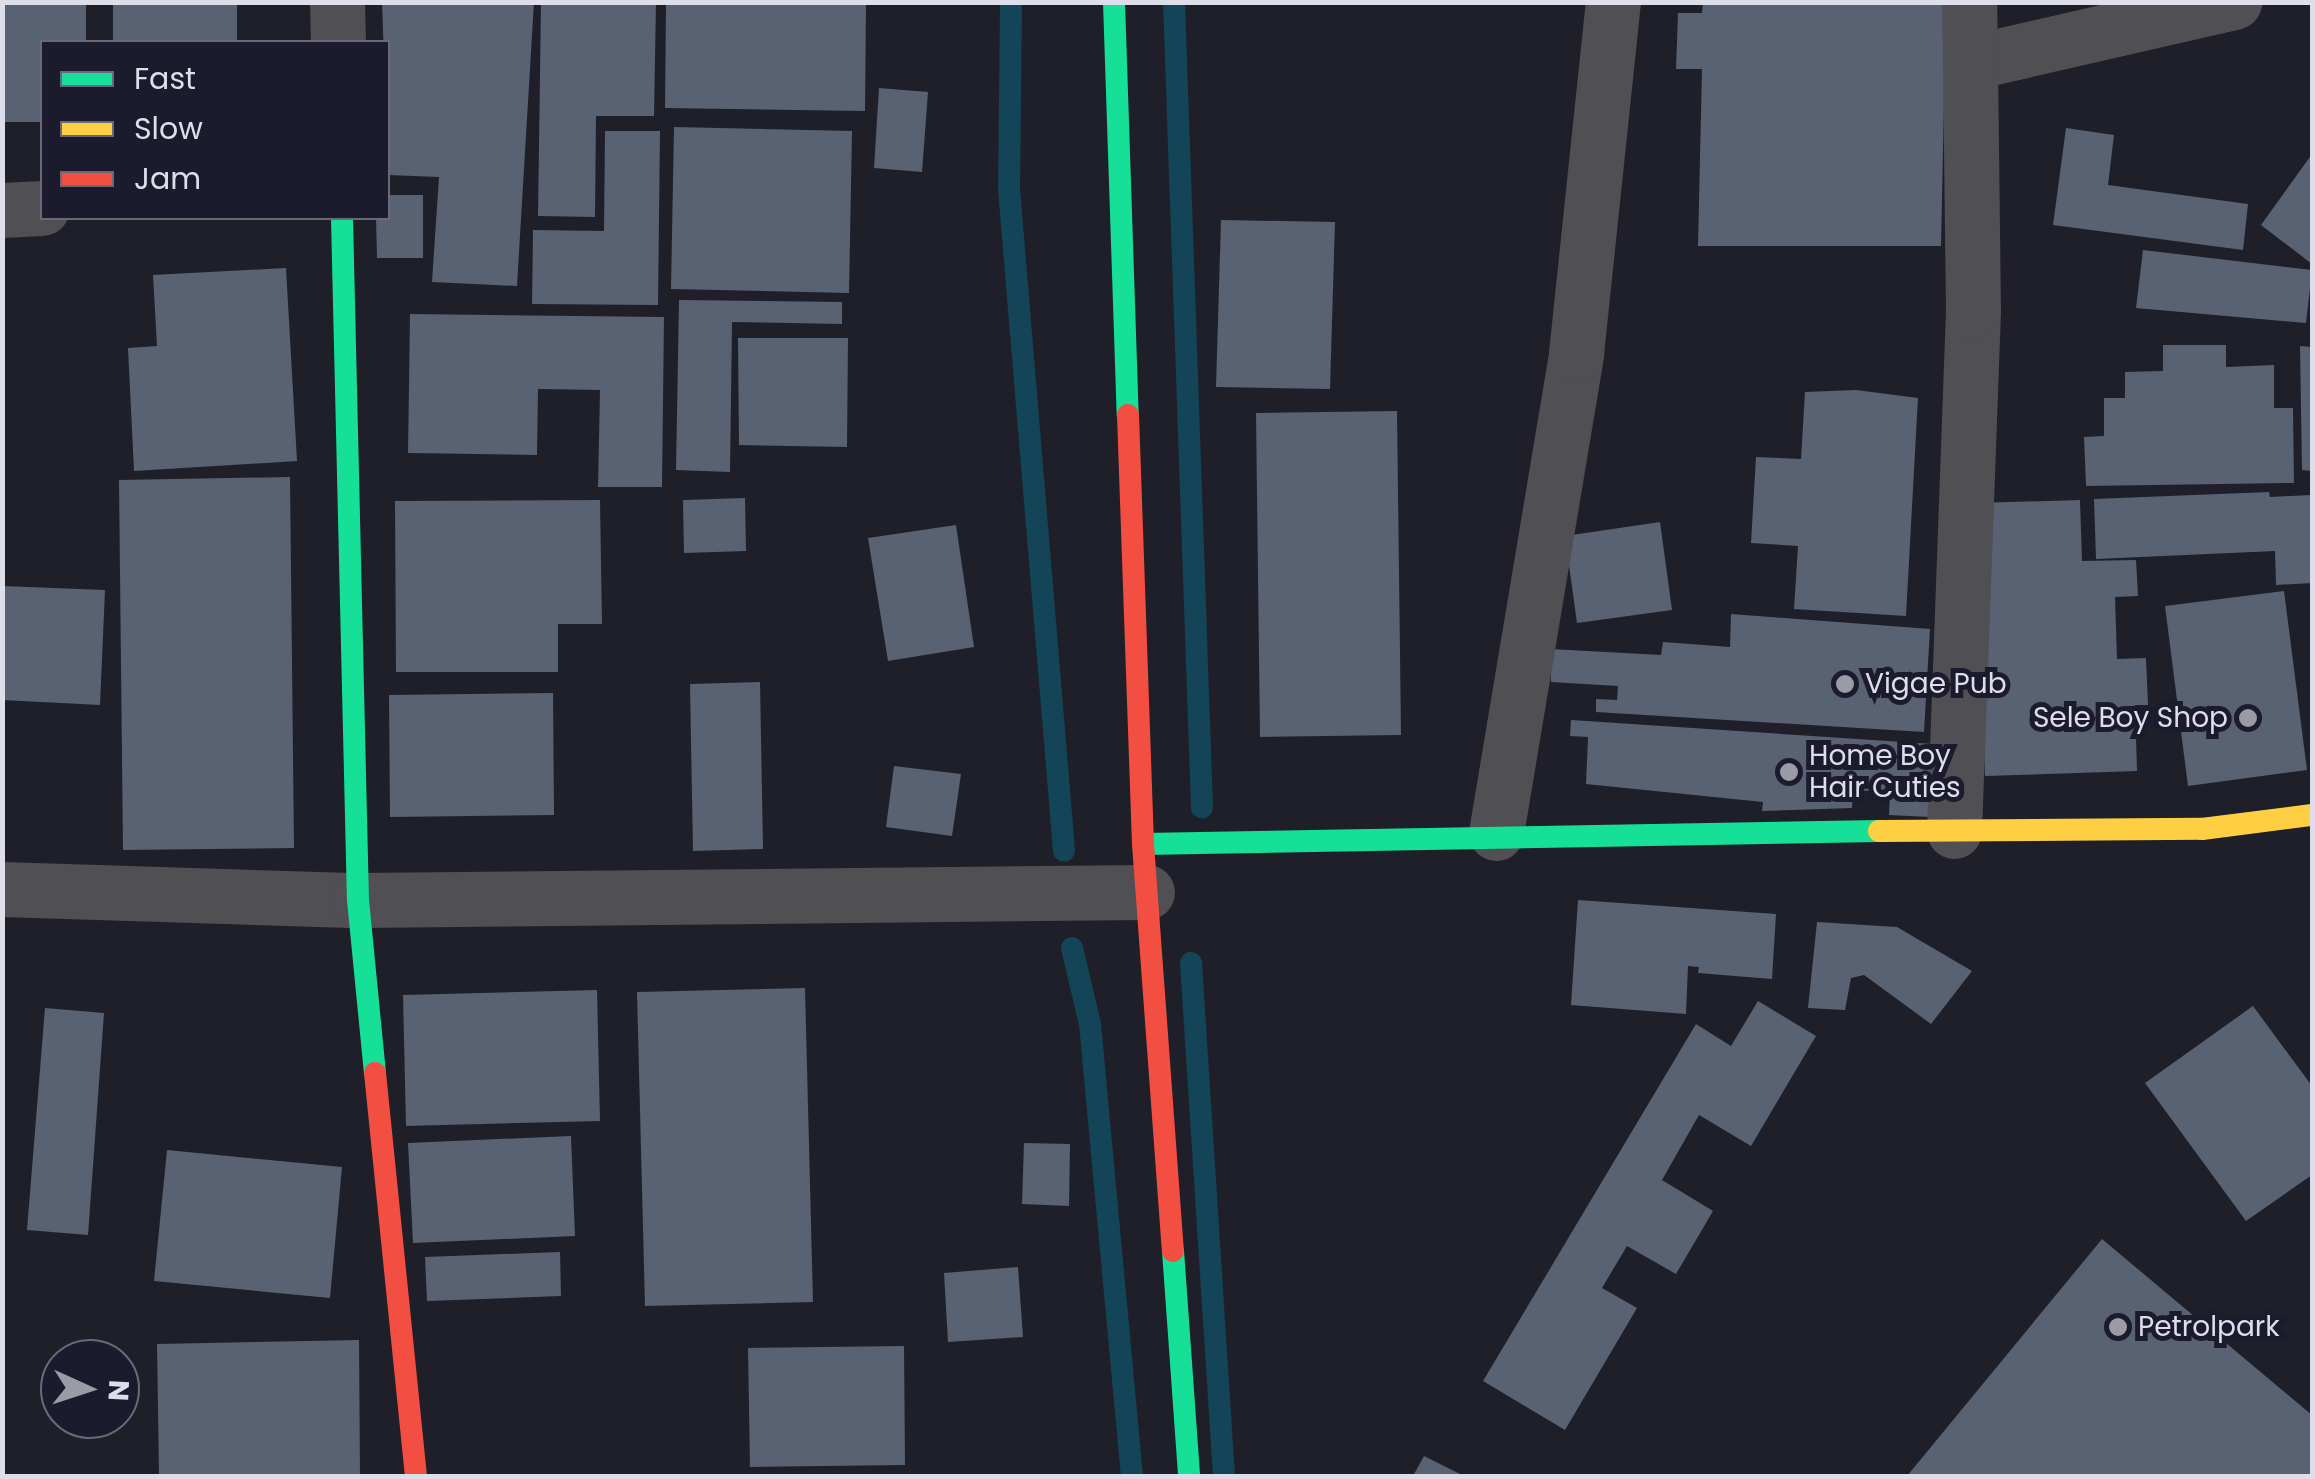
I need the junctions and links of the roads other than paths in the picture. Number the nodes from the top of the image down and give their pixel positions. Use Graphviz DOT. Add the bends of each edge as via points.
graph roads {
  1 [pos="337,2"];
  2 [pos="1114,2"];
  3 [pos="1613,2"];
  4 [pos="1969,2"];
  5 [pos="2234,2"];
  6 [pos="338,40"];
  7 [pos="1972,62"];
  8 [pos="40,208"];
  9 [pos="2,210"];
  10 [pos="342,220"];
  11 [pos="2312,815"];
  12 [pos="1954,832"];
  13 [pos="1496,833"];
  14 [pos="1145,868"];
  15 [pos="2,889"];
  16 [pos="358,900"];
  17 [pos="416,1476"];
  18 [pos="1189,1476"];
  1 -- 6 [label="street"];
  2 -- 14 [label="street"];
  3 -- 13 [label="street" via="1576,353"];
  4 -- 7 [label="street"];
  5 -- 7 [label="street"];
  7 -- 12 [label="street" via="1973,311"];
  8 -- 9 [label="street"];
  10 -- 16 [label="street"];
  11 -- 12 [label="street" via="2202,829"];
  12 -- 13 [label="street"];
  13 -- 14 [label="street"];
  14 -- 16 [label="street"];
  14 -- 18 [label="street"];
  15 -- 16 [label="street"];
  16 -- 17 [label="street"];
}
